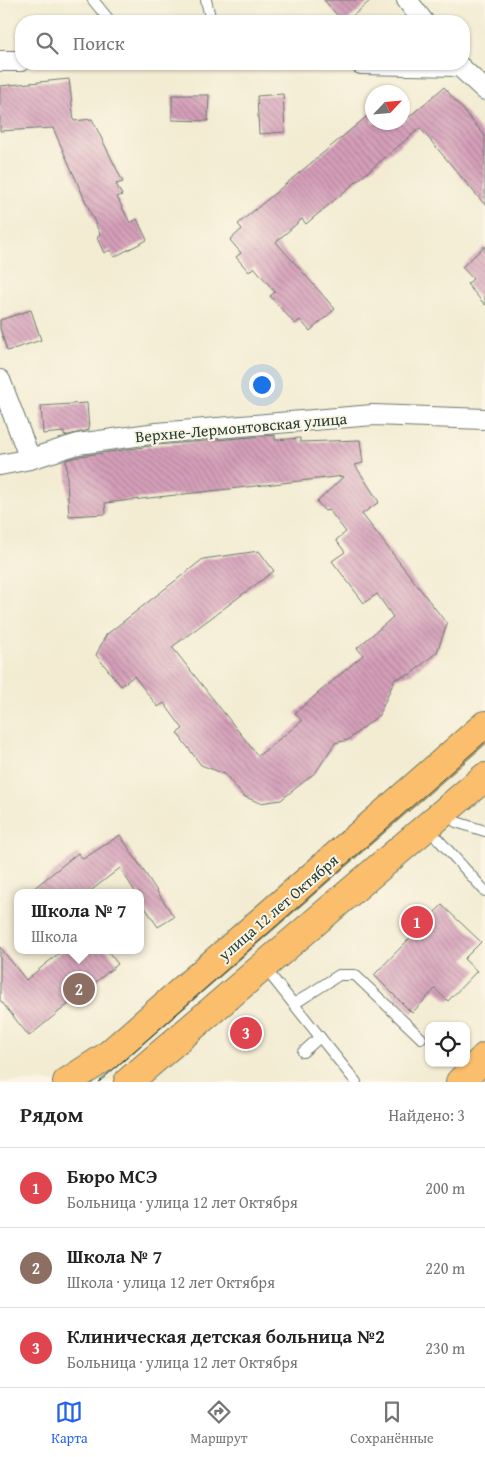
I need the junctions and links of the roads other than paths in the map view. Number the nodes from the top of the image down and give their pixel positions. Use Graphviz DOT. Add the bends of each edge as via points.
graph roads {
  1 [pos="93,0"];
  2 [pos="206,0"];
  3 [pos="406,0"];
  4 [pos="105,15"];
  5 [pos="210,15"];
  6 [pos="418,15"];
  7 [pos="0,61"];
  8 [pos="15,61"];
  9 [pos="463,70"];
  10 [pos="485,90"];
  11 [pos="0,380"];
  12 [pos="485,419"];
  13 [pos="30,459"];
  14 [pos="0,465"];
  15 [pos="485,726"];
  16 [pos="485,777"];
  17 [pos="436,818"];
  18 [pos="485,831"];
  19 [pos="485,891"];
  20 [pos="264,966"];
  21 [pos="294,1004"];
  22 [pos="320,1037"];
  23 [pos="421,1038"];
  24 [pos="303,1052"];
  25 [pos="485,1057"];
  26 [pos="67,1082"];
  27 [pos="128,1082"];
  28 [pos="356,1082"];
  29 [pos="460,1082"];
  1 -- 4 [label="lane"];
  2 -- 5 [label="lane"];
  3 -- 6 [label="street"];
  7 -- 8 [label="street"];
  9 -- 10 [label="street"];
  11 -- 13 [label="street"];
  12 -- 13 [label="street, Верхне-Лермонтовская улица" via="373,414 157,432 78,444"];
  13 -- 14 [label="street, Верхне-Лермонтовская улица"];
  15 -- 26 [label="main road, улица 12 лет Октября" via="107,1056"];
  16 -- 17 [label="main road"];
  17 -- 18 [label="lane"];
  17 -- 19 [label="lane"];
  17 -- 20 [label="main road"];
  20 -- 21 [label="lane"];
  20 -- 27 [label="main road"];
  21 -- 22 [label="lane"];
  21 -- 23 [label="lane" via="339,975 355,975"];
  22 -- 24 [label="lane"];
  22 -- 28 [label="lane"];
  25 -- 29 [label="main road"];
}
